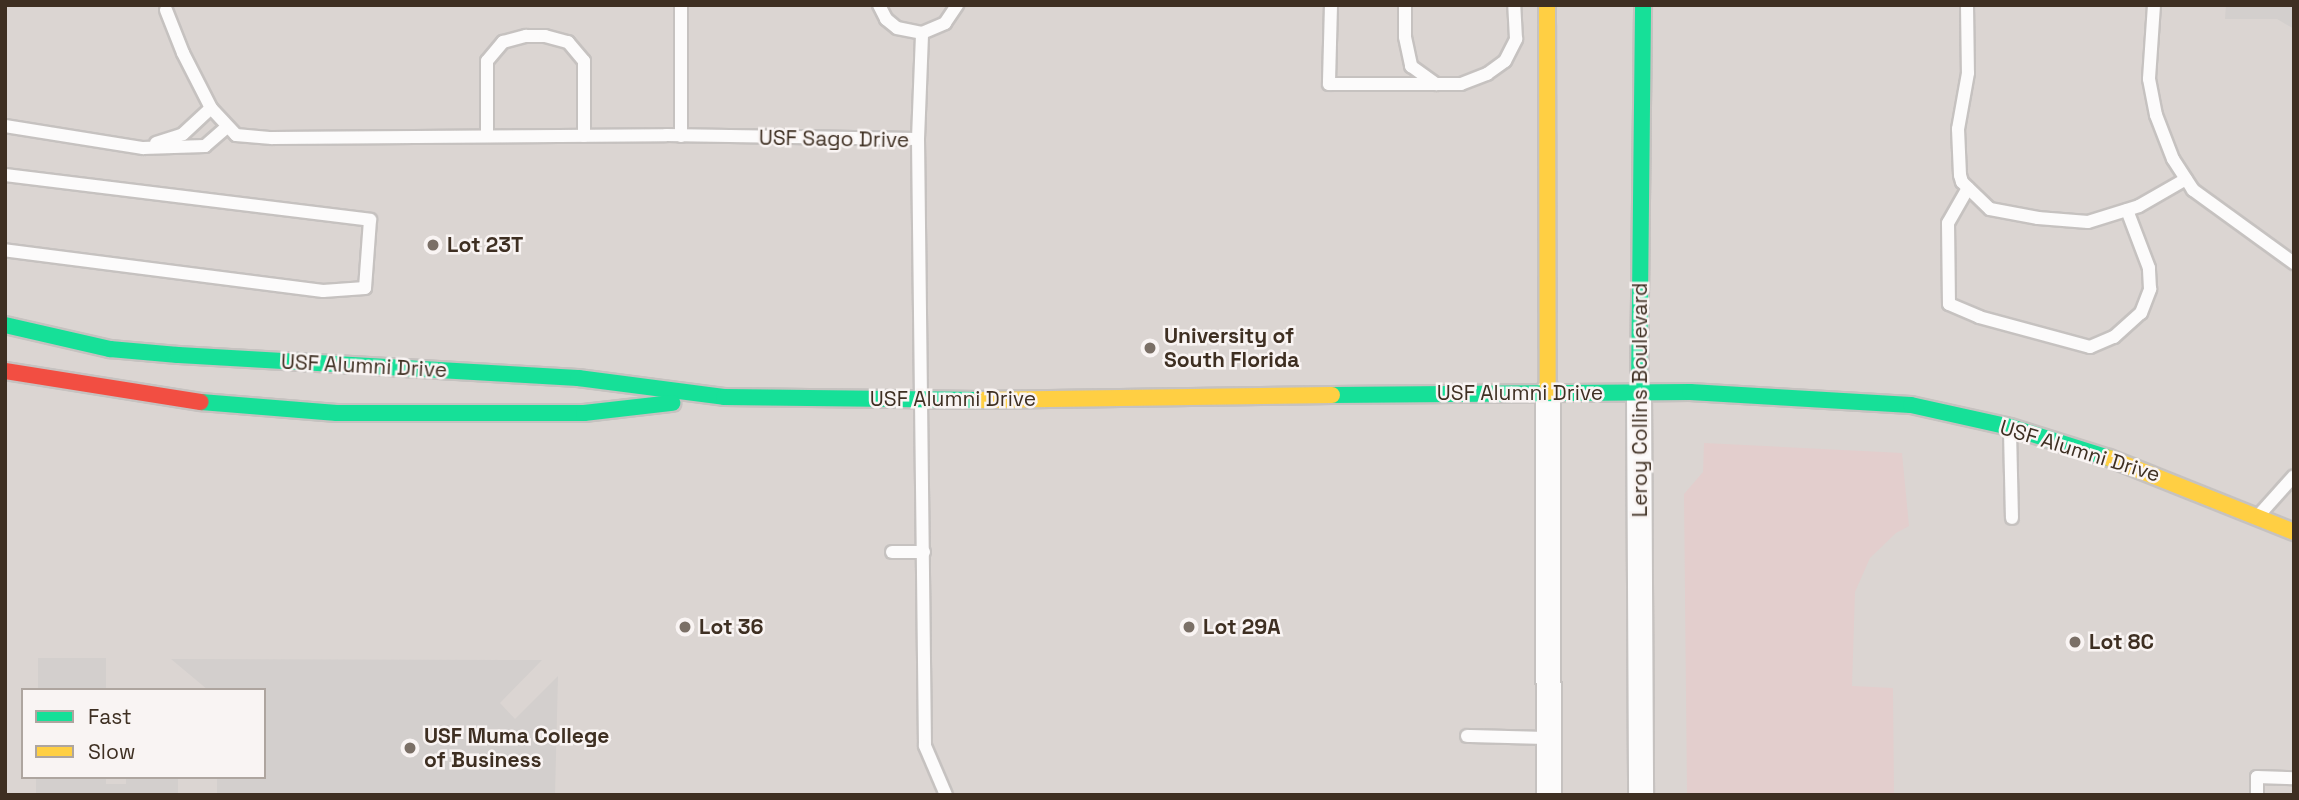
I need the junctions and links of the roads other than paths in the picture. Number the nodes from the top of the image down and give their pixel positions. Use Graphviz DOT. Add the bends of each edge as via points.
graph roads {
  1 [pos="681,5"];
  2 [pos="879,5"];
  3 [pos="957,5"];
  4 [pos="1331,5"];
  5 [pos="1405,5"];
  6 [pos="1514,5"];
  7 [pos="1547,5"];
  8 [pos="1643,5"];
  9 [pos="1967,5"];
  10 [pos="2154,5"];
  11 [pos="166,10"];
  12 [pos="922,33"];
  13 [pos="1436,84"];
  14 [pos="211,108"];
  15 [pos="5,126"];
  16 [pos="226,128"];
  17 [pos="487,136"];
  18 [pos="584,136"];
  19 [pos="681,136"];
  20 [pos="919,139"];
  21 [pos="143,148"];
  22 [pos="5,175"];
  23 [pos="2186,179"];
  24 [pos="1968,188"];
  25 [pos="2127,209"];
  26 [pos="5,250"];
  27 [pos="2294,263"];
  28 [pos="5,325"];
  29 [pos="5,371"];
  30 [pos="1548,392"];
  31 [pos="1639,393"];
  32 [pos="724,397"];
  33 [pos="922,401"];
  34 [pos="2010,427"];
  35 [pos="2294,476"];
  36 [pos="2259,515"];
  37 [pos="2012,518"];
  38 [pos="2294,532"];
  39 [pos="892,552"];
  40 [pos="924,552"];
  41 [pos="1467,736"];
  42 [pos="1549,738"];
  43 [pos="2294,778"];
  44 [pos="946,795"];
  45 [pos="1549,795"];
  46 [pos="1641,795"];
  47 [pos="2257,795"];
  1 -- 19 [label="lane"];
  2 -- 12 [label="lane" via="897,28"];
  3 -- 12 [label="lane" via="945,23"];
  4 -- 13 [label="lane" via="1329,84"];
  5 -- 13 [label="lane" via="1411,66"];
  6 -- 13 [label="lane" via="1516,38 1504,61 1461,84"];
  7 -- 30 [label="street"];
  8 -- 31 [label="street, Leroy Collins Boulevard"];
  9 -- 24 [label="lane" via="1968,73 1958,129 1960,175"];
  10 -- 23 [label="lane" via="2149,79 2160,126"];
  11 -- 14 [label="lane"];
  12 -- 20 [label="lane"];
  14 -- 16 [label="lane"];
  14 -- 21 [label="lane" via="183,134"];
  15 -- 21 [label="lane"];
  16 -- 17 [label="lane, USF Sago Drive" via="236,135 272,138"];
  16 -- 21 [label="lane" via="205,146"];
  17 -- 18 [label="lane, USF Sago Drive"];
  17 -- 18 [label="lane" via="487,61 503,42 526,36 568,42 584,61"];
  18 -- 19 [label="lane, USF Sago Drive"];
  19 -- 20 [label="lane, USF Sago Drive"];
  20 -- 33 [label="lane, USF Sago Drive"];
  22 -- 26 [label="lane" via="370,220 365,288 323,290"];
  23 -- 25 [label="lane"];
  23 -- 27 [label="lane" via="2193,190"];
  24 -- 25 [label="lane" via="1990,209 2038,218 2088,222"];
  24 -- 25 [label="lane" via="1948,223 1949,304 1979,317 2090,347 2114,337 2141,313 2150,289 2149,268"];
  28 -- 32 [label="street, USF Alumni Drive" via="124,350 578,378"];
  29 -- 32 [label="street, USF Alumni Drive" via="181,401 337,413 584,413"];
  30 -- 31 [label="street, USF Alumni Drive"];
  30 -- 33 [label="street, USF Alumni Drive"];
  30 -- 42 [label="street"];
  31 -- 34 [label="street, USF Alumni Drive" via="1911,405"];
  31 -- 46 [label="street, Leroy Collins Boulevard"];
  32 -- 33 [label="street, USF Alumni Drive"];
  33 -- 40 [label="lane, USF Sago Drive"];
  34 -- 36 [label="street, USF Alumni Drive" via="2136,466"];
  34 -- 37 [label="lane"];
  35 -- 36 [label="lane"];
  36 -- 38 [label="street, USF Alumni Drive"];
  39 -- 40 [label="lane"];
  40 -- 44 [label="lane, USF Sago Drive" via="925,746"];
  41 -- 42 [label="lane"];
  42 -- 45 [label="street"];
  43 -- 47 [label="lane" via="2257,777"];
}
